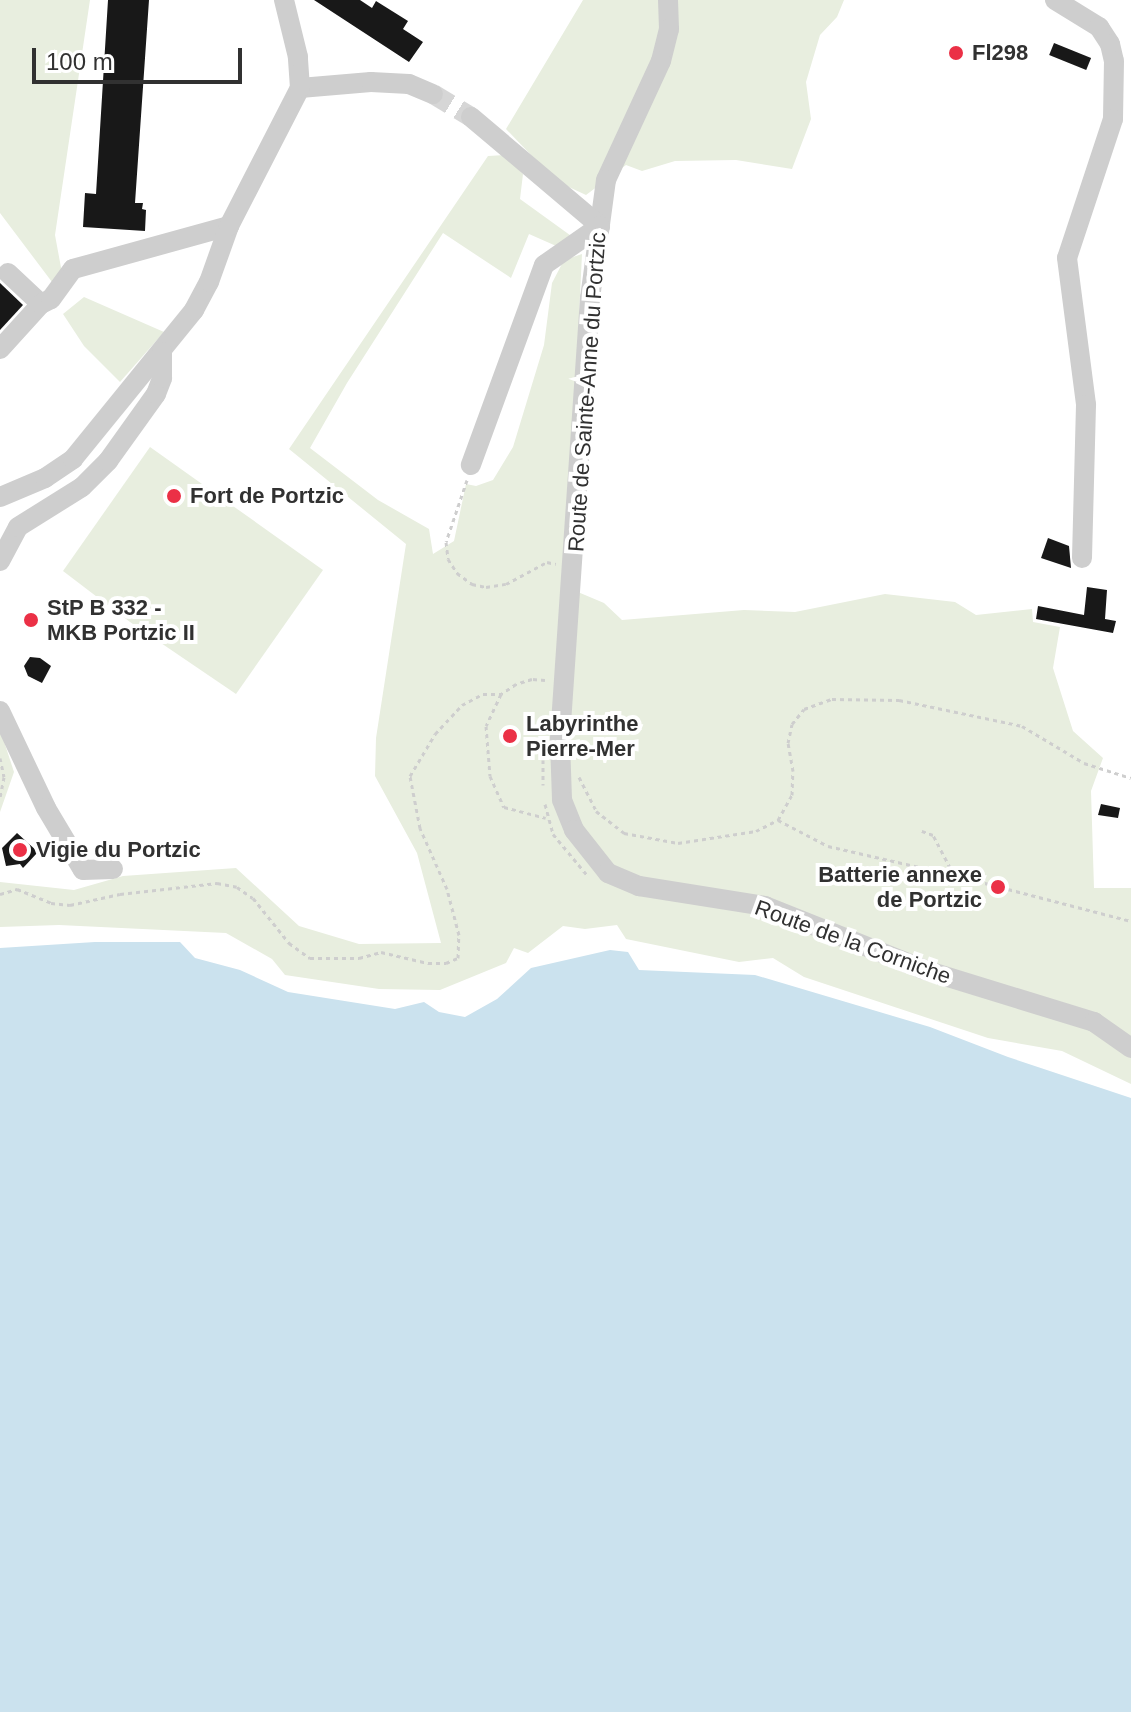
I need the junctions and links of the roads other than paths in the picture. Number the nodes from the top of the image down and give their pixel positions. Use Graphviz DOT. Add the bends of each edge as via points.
graph roads {
  1 [pos="284,0"];
  2 [pos="668,0"];
  3 [pos="1055,0"];
  4 [pos="300,88"];
  5 [pos="433,94"];
  6 [pos="471,117"];
  7 [pos="229,226"];
  8 [pos="600,226"];
  9 [pos="8,273"];
  10 [pos="41,304"];
  11 [pos="0,349"];
  12 [pos="162,352"];
  13 [pos="471,465"];
  14 [pos="0,497"];
  15 [pos="1082,558"];
  16 [pos="0,561"];
  17 [pos="571,604"];
  18 [pos="0,711"];
  19 [pos="113,869"];
  20 [pos="1131,1048"];
  1 -- 4 [label="street"];
  2 -- 8 [label="street, Route de Sainte-Anne du Portzic" via="669,29 661,61 606,180"];
  3 -- 15 [label="street" via="1099,27 1114,61 1113,119 1067,258 1086,405"];
  4 -- 5 [label="street" via="371,82 409,84"];
  4 -- 7 [label="street"];
  6 -- 8 [label="street"];
  7 -- 10 [label="street" via="73,269 51,299"];
  7 -- 12 [label="street" via="209,282"];
  8 -- 13 [label="street" via="544,265"];
  8 -- 17 [label="street, Route de Sainte-Anne du Portzic" via="590,298"];
  9 -- 10 [label="street"];
  10 -- 11 [label="street"];
  12 -- 14 [label="street" via="73,459"];
  12 -- 16 [label="street" via="156,394 108,461 82,487 18,527"];
  17 -- 20 [label="street, Route de la Corniche" via="560,742 562,800 574,830 608,873 639,886 765,906 925,970 1094,1022"];
  18 -- 19 [label="street" via="46,808 83,870"];
}
